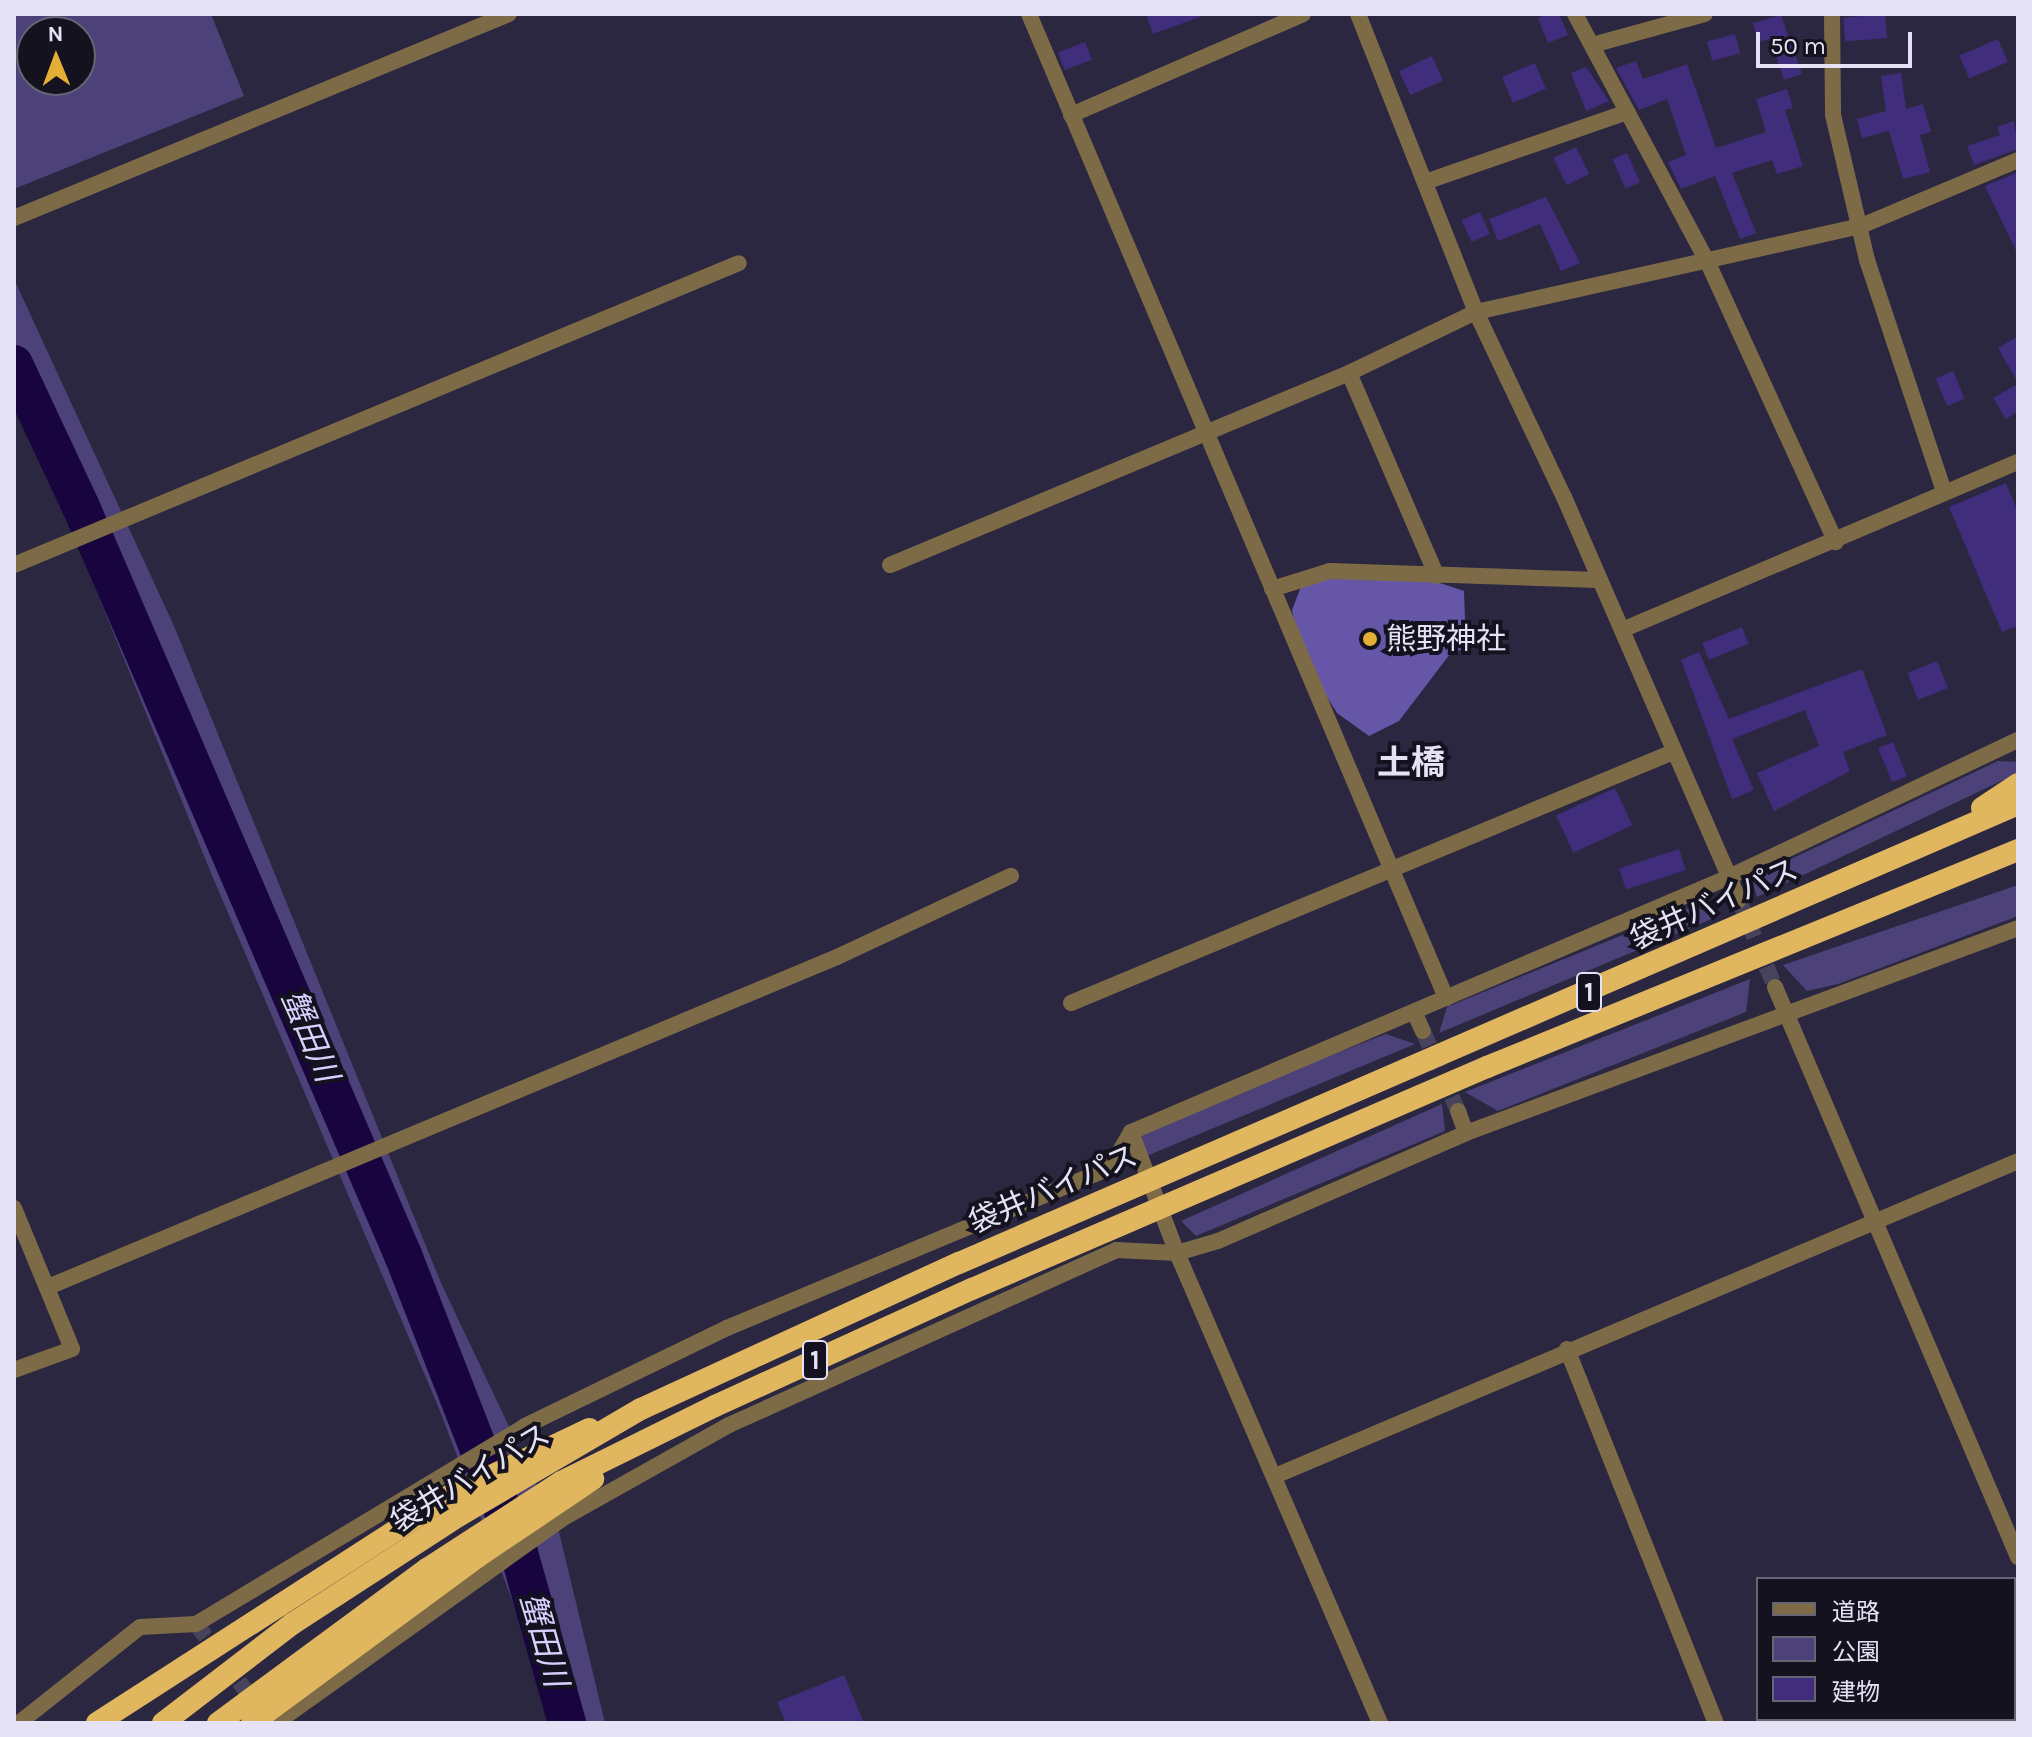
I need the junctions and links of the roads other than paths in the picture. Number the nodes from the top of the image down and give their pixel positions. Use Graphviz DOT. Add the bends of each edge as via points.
graph roads {
  1 [pos="509,14"];
  2 [pos="1029,14"];
  3 [pos="1303,14"];
  4 [pos="1358,14"];
  5 [pos="1575,14"];
  6 [pos="1705,14"];
  7 [pos="1832,14"];
  8 [pos="1592,45"];
  9 [pos="1627,112"];
  10 [pos="1071,115"];
  11 [pos="2018,160"];
  12 [pos="1428,181"];
  13 [pos="14,218"];
  14 [pos="1861,226"];
  15 [pos="739,263"];
  16 [pos="1708,263"];
  17 [pos="1476,312"];
  18 [pos="1349,373"];
  19 [pos="1206,433"];
  20 [pos="2018,462"];
  21 [pos="1944,492"];
  22 [pos="1836,542"];
  23 [pos="14,565"];
  24 [pos="890,565"];
  25 [pos="1437,576"];
  26 [pos="1598,580"];
  27 [pos="1272,589"];
  28 [pos="1622,630"];
  29 [pos="2018,740"];
  30 [pos="1673,752"];
  31 [pos="2018,784"];
  32 [pos="2018,804"];
  33 [pos="1941,836"];
  34 [pos="2018,850"];
  35 [pos="2018,865"];
  36 [pos="1390,868"];
  37 [pos="1011,876"];
  38 [pos="1957,876"];
  39 [pos="1729,877"];
  40 [pos="1739,900"];
  41 [pos="2018,928"];
  42 [pos="1775,987"];
  43 [pos="1446,998"];
  44 [pos="1071,1003"];
  45 [pos="1414,1012"];
  46 [pos="1786,1013"];
  47 [pos="1423,1031"];
  48 [pos="1458,1111"];
  49 [pos="1131,1132"];
  50 [pos="1466,1133"];
  51 [pos="2018,1161"];
  52 [pos="14,1208"];
  53 [pos="1876,1218"];
  54 [pos="1177,1253"];
  55 [pos="48,1287"];
  56 [pos="1567,1349"];
  57 [pos="14,1370"];
  58 [pos="1275,1476"];
  59 [pos="457,1504"];
  60 [pos="481,1554"];
  61 [pos="2018,1557"];
  62 [pos="19,1723"];
  63 [pos="97,1723"];
  64 [pos="163,1723"];
  65 [pos="218,1723"];
  66 [pos="252,1723"];
  67 [pos="276,1723"];
  68 [pos="1380,1723"];
  69 [pos="1716,1723"];
  1 -- 13 [label="street"];
  2 -- 10 [label="street"];
  3 -- 10 [label="street"];
  4 -- 12 [label="street"];
  5 -- 8 [label="street"];
  6 -- 8 [label="street"];
  7 -- 14 [label="street" via="1833,115"];
  8 -- 9 [label="street"];
  9 -- 12 [label="street"];
  9 -- 16 [label="street"];
  10 -- 19 [label="street"];
  11 -- 14 [label="street"];
  12 -- 17 [label="street"];
  14 -- 16 [label="street"];
  14 -- 21 [label="street" via="1867,260"];
  15 -- 23 [label="street"];
  16 -- 17 [label="street"];
  16 -- 22 [label="street"];
  17 -- 18 [label="street"];
  17 -- 26 [label="street"];
  18 -- 19 [label="street"];
  18 -- 25 [label="street"];
  19 -- 24 [label="street"];
  19 -- 27 [label="street"];
  20 -- 21 [label="street"];
  21 -- 22 [label="street"];
  22 -- 28 [label="street"];
  25 -- 26 [label="street"];
  25 -- 27 [label="street" via="1330,571"];
  26 -- 28 [label="street"];
  27 -- 36 [label="street"];
  28 -- 30 [label="street"];
  29 -- 39 [label="street"];
  30 -- 36 [label="street"];
  30 -- 39 [label="street"];
  31 -- 33 [label="highway"];
  32 -- 33 [label="highway, 袋井バイパス / 1"];
  33 -- 59 [label="highway, 袋井バイパス / 1" via="1159,1176 641,1409 551,1444"];
  34 -- 38 [label="highway, 袋井バイパス / 1"];
  35 -- 38 [label="highway"];
  36 -- 43 [label="street"];
  36 -- 44 [label="street"];
  37 -- 55 [label="street" via="837,957"];
  38 -- 60 [label="highway, 袋井バイパス / 1" via="1487,1067 957,1295 653,1437"];
  39 -- 40 [label="street"];
  39 -- 43 [label="street"];
  41 -- 46 [label="street"];
  42 -- 46 [label="street"];
  43 -- 45 [label="street"];
  45 -- 47 [label="street"];
  45 -- 49 [label="street"];
  46 -- 50 [label="street"];
  46 -- 53 [label="street"];
  48 -- 50 [label="street"];
  49 -- 54 [label="street"];
  49 -- 62 [label="street" via="1110,1168 727,1328 525,1426 196,1624 140,1627"];
  50 -- 54 [label="street" via="1218,1241"];
  51 -- 53 [label="street"];
  52 -- 55 [label="street"];
  53 -- 56 [label="street"];
  53 -- 61 [label="street"];
  54 -- 58 [label="street"];
  54 -- 60 [label="street" via="1116,1250 729,1425 549,1528"];
  55 -- 57 [label="street" via="72,1349"];
  56 -- 58 [label="street"];
  56 -- 69 [label="street"];
  58 -- 68 [label="street"];
  59 -- 63 [label="highway"];
  59 -- 64 [label="highway, 袋井バイパス"];
  60 -- 65 [label="highway, 袋井バイパス"];
  60 -- 66 [label="highway"];
  60 -- 67 [label="street"];
}
